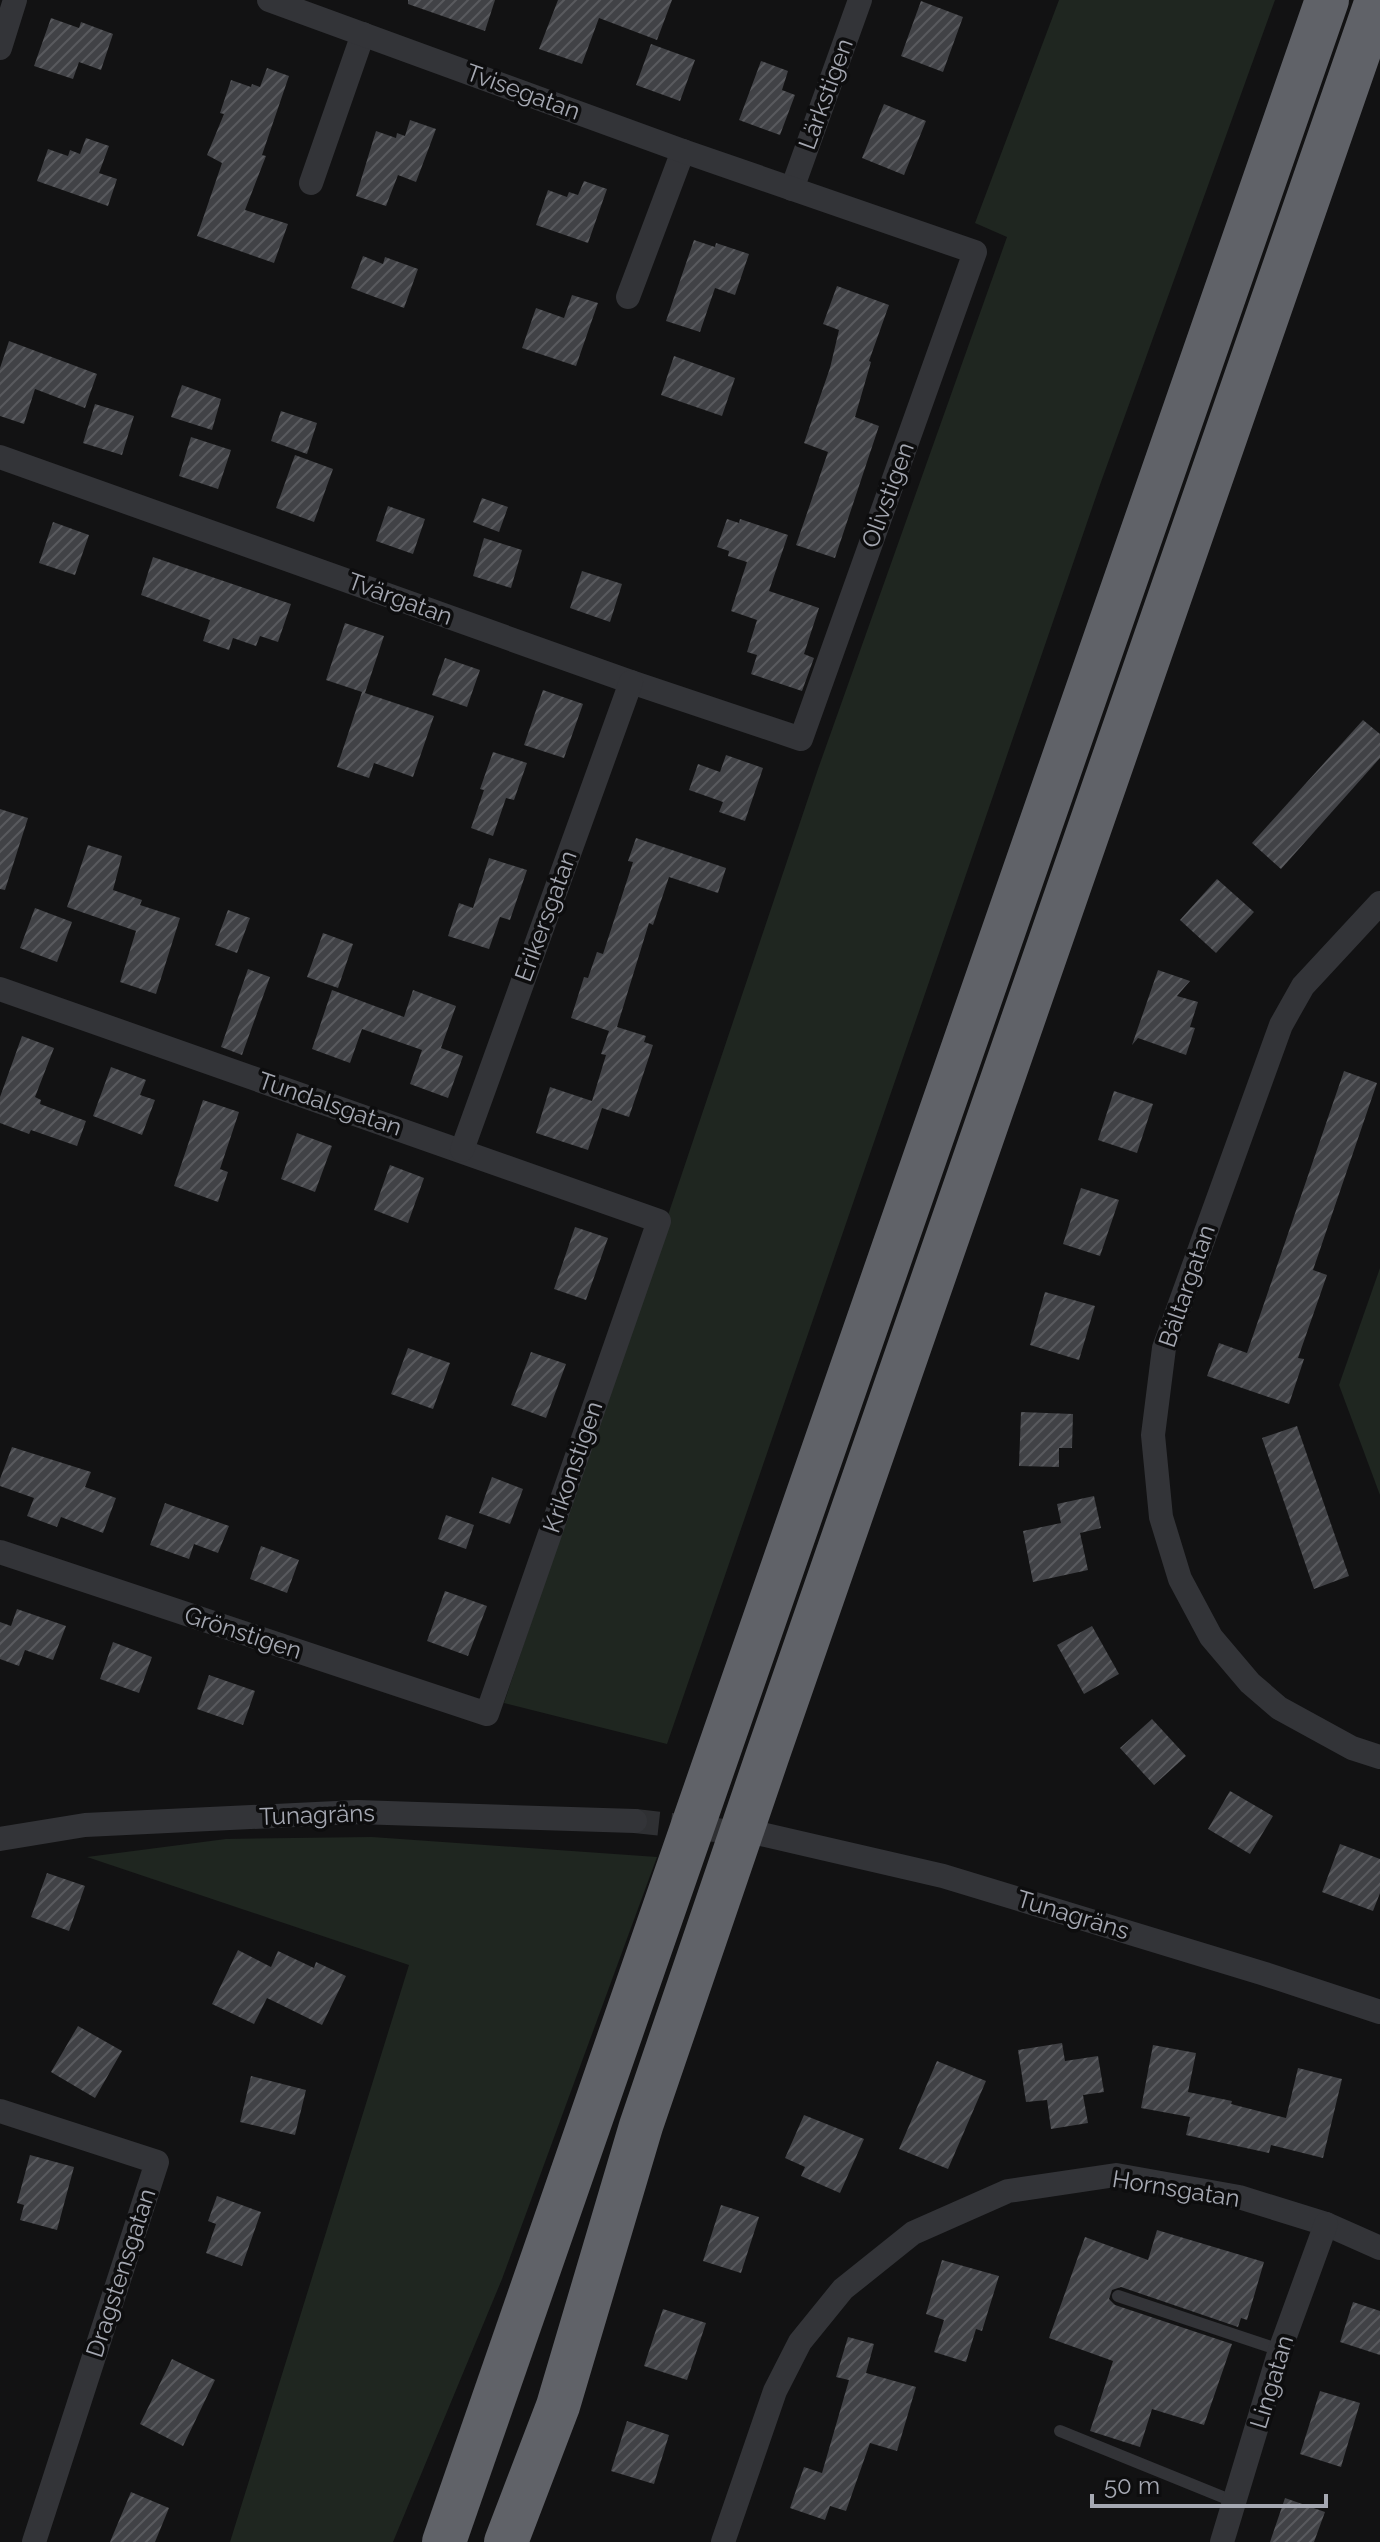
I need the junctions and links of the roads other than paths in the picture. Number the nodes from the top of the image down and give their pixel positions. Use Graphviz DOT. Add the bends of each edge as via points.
graph roads {
  1 [pos="15,0"];
  2 [pos="269,0"];
  3 [pos="860,0"];
  4 [pos="1327,0"];
  5 [pos="1377,0"];
  6 [pos="363,34"];
  7 [pos="0,48"];
  8 [pos="683,151"];
  9 [pos="311,183"];
  10 [pos="792,189"];
  11 [pos="975,252"];
  12 [pos="628,297"];
  13 [pos="0,457"];
  14 [pos="631,682"];
  15 [pos="801,739"];
  16 [pos="1380,903"];
  17 [pos="0,989"];
  18 [pos="462,1150"];
  19 [pos="659,1221"];
  20 [pos="0,1552"];
  21 [pos="487,1714"];
  22 [pos="1380,1757"];
  23 [pos="635,1821"];
  24 [pos="761,1834"];
  25 [pos="0,1839"];
  26 [pos="1380,2012"];
  27 [pos="0,2111"];
  28 [pos="1326,2224"];
  29 [pos="1380,2248"];
  30 [pos="1118,2296"];
  31 [pos="1280,2350"];
  32 [pos="1060,2431"];
  33 [pos="1236,2503"];
  34 [pos="34,2542"];
  35 [pos="444,2542"];
  36 [pos="506,2542"];
  37 [pos="723,2542"];
  38 [pos="1222,2542"];
  1 -- 7 [label="street"];
  2 -- 6 [label="street, Tvisegatan"];
  3 -- 10 [label="street, Lärkstigen"];
  4 -- 35 [label="highway"];
  5 -- 36 [label="highway" via="762,1771 641,2126 558,2406"];
  6 -- 8 [label="street, Tvisegatan"];
  6 -- 9 [label="street"];
  8 -- 10 [label="street, Tvisegatan"];
  8 -- 12 [label="street"];
  10 -- 11 [label="street, Tvisegatan"];
  11 -- 15 [label="street, Olivstigen"];
  13 -- 14 [label="street, Tvärgatan"];
  14 -- 15 [label="street, Tvärgatan"];
  14 -- 18 [label="street, Erikersgatan"];
  16 -- 22 [label="street, Bältargatan" via="1303,986 1281,1025 1164,1348 1153,1435 1161,1517 1180,1579 1211,1637 1279,1708 1352,1748"];
  17 -- 18 [label="street, Tundalsgatan"];
  18 -- 19 [label="street, Tundalsgatan"];
  19 -- 21 [label="street, Krikonstigen"];
  20 -- 21 [label="street, Grönstigen"];
  23 -- 25 [label="street, Tunagräns" via="357,1812 85,1825"];
  24 -- 26 [label="street, Tunagräns" via="943,1876"];
  27 -- 34 [label="street, Dragstensgatan" via="157,2162"];
  28 -- 29 [label="street, Hornsgatan"];
  28 -- 31 [label="street, Lingatan"];
  28 -- 37 [label="street, Hornsgatan" via="1239,2197 1116,2175 1008,2191 913,2233 843,2289 800,2342 775,2391"];
  30 -- 31 [label="lane"];
  31 -- 33 [label="street, Lingatan"];
  32 -- 33 [label="lane"];
  33 -- 38 [label="street, Lingatan"];
}
